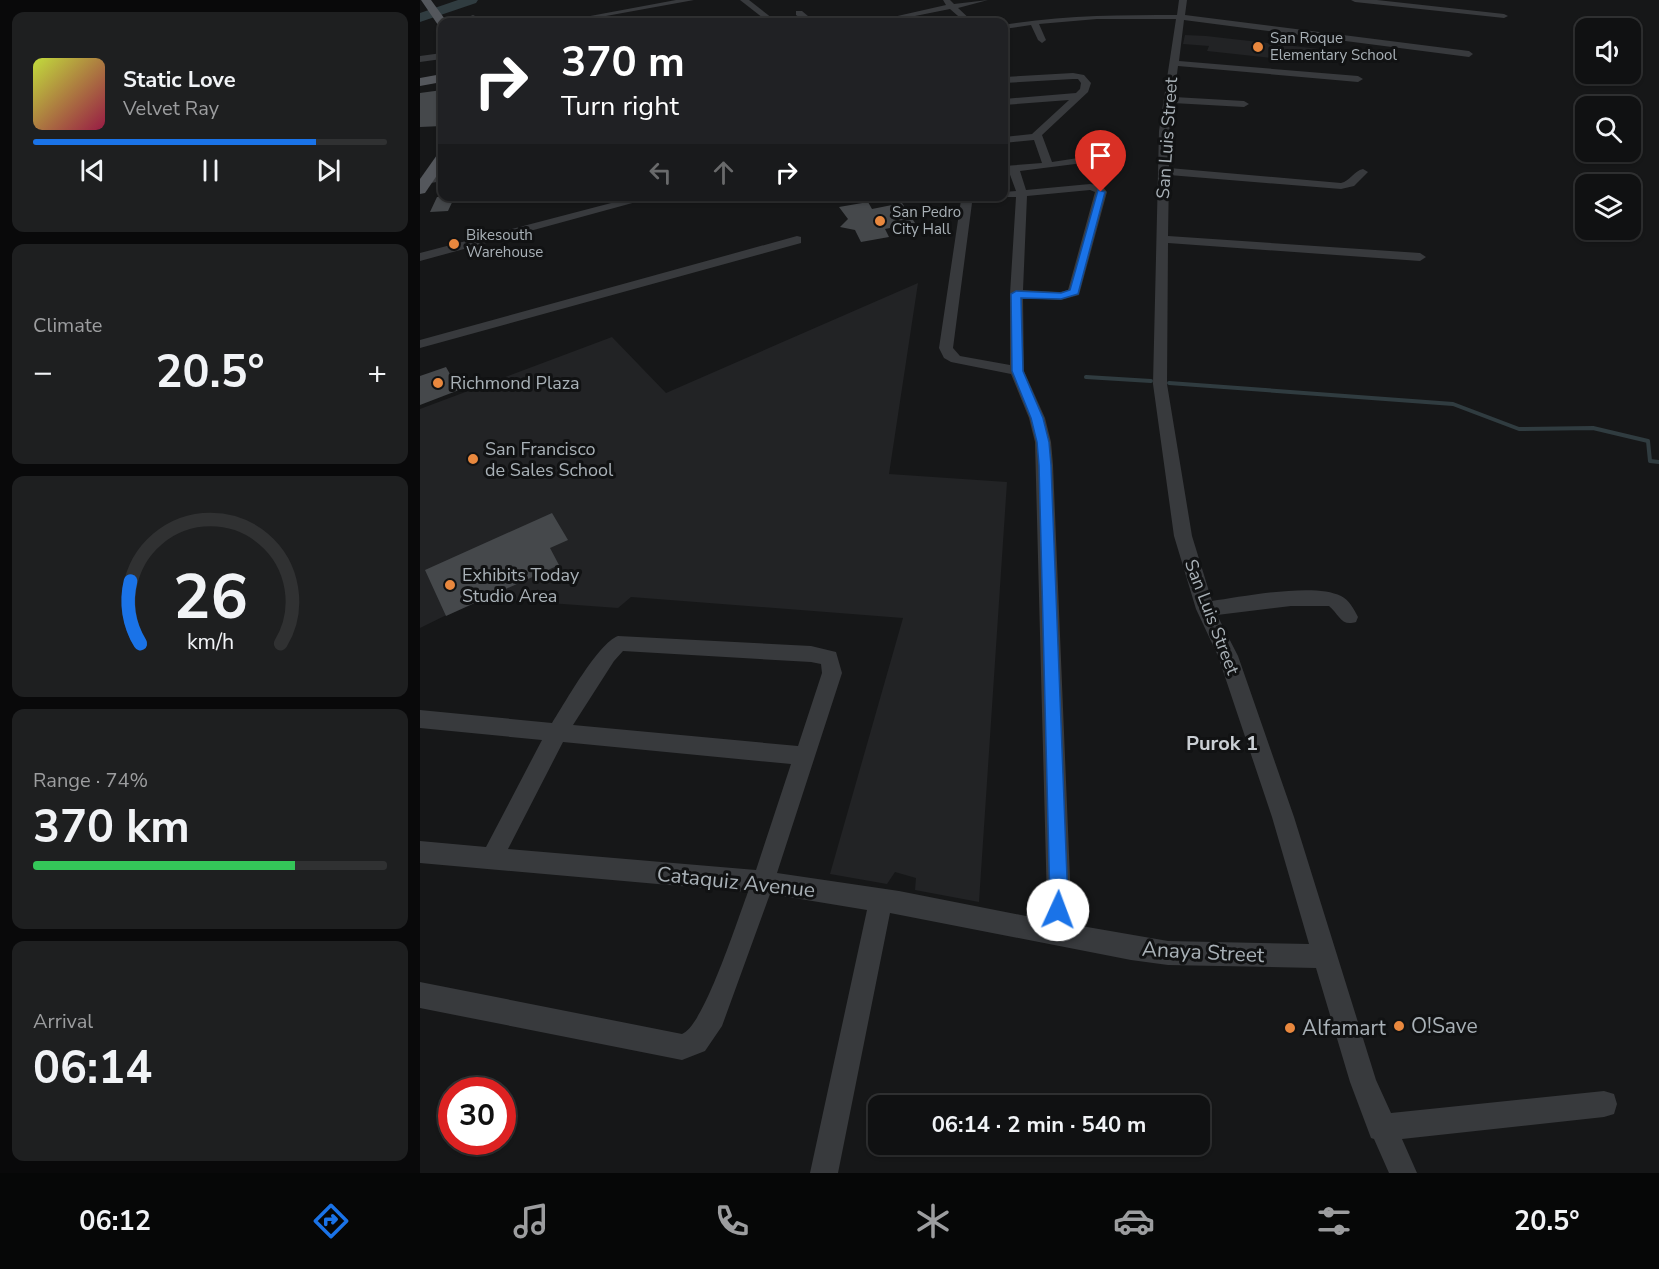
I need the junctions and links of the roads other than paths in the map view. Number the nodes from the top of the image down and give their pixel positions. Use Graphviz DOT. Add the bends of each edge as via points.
graph roads {
  1 [pos="690,0"];
  2 [pos="744,0"];
  3 [pos="945,0"];
  4 [pos="984,0"];
  5 [pos="1355,0"];
  6 [pos="428,3"];
  7 [pos="953,6"];
  8 [pos="1181,8"];
  9 [pos="799,13"];
  10 [pos="1504,16"];
  11 [pos="439,18"];
  12 [pos="585,18"];
  13 [pos="768,18"];
  14 [pos="806,18"];
  15 [pos="894,18"];
  16 [pos="965,18"];
  17 [pos="1034,22"];
  18 [pos="1008,26"];
  19 [pos="1437,39"];
  20 [pos="1042,40"];
  21 [pos="1436,50"];
  22 [pos="1469,54"];
  23 [pos="438,56"];
  24 [pos="420,58"];
  25 [pos="1173,63"];
  26 [pos="438,79"];
  27 [pos="1008,80"];
  28 [pos="1358,80"];
  29 [pos="420,82"];
  30 [pos="1078,96"];
  31 [pos="1168,100"];
  32 [pos="1008,102"];
  33 [pos="1244,104"];
  34 [pos="1037,137"];
  35 [pos="1008,140"];
  36 [pos="1091,159"];
  37 [pos="438,163"];
  38 [pos="1048,166"];
  39 [pos="1008,168"];
  40 [pos="1162,171"];
  41 [pos="1364,171"];
  42 [pos="438,179"];
  43 [pos="422,184"];
  44 [pos="1022,193"];
  45 [pos="1008,195"];
  46 [pos="634,201"];
  47 [pos="967,201"];
  48 [pos="1161,239"];
  49 [pos="797,240"];
  50 [pos="420,257"];
  51 [pos="1420,257"];
  52 [pos="1016,294"];
  53 [pos="420,344"];
  54 [pos="1017,371"];
  55 [pos="1205,609"];
  56 [pos="1349,617"];
  57 [pos="420,719"];
  58 [pos="557,732"];
  59 [pos="804,756"];
  60 [pos="420,852"];
  61 [pos="492,858"];
  62 [pos="763,882"];
  63 [pos="881,900"];
  64 [pos="1049,930"];
  65 [pos="1323,956"];
  66 [pos="420,995"];
  67 [pos="1604,1104"];
  68 [pos="1381,1128"];
  69 [pos="824,1173"];
  70 [pos="1403,1173"];
  1 -- 12 [label="street"];
  2 -- 13 [label="street"];
  3 -- 7 [label="street"];
  4 -- 7 [label="street"];
  5 -- 10 [label="street"];
  6 -- 11 [label="main road"];
  7 -- 15 [label="street"];
  7 -- 16 [label="street"];
  8 -- 17 [label="street"];
  8 -- 21 [label="street"];
  8 -- 25 [label="street, San Luis Street"];
  9 -- 14 [label="street"];
  17 -- 18 [label="street"];
  17 -- 20 [label="street"];
  19 -- 21 [label="street"];
  21 -- 22 [label="street"];
  23 -- 24 [label="street"];
  25 -- 28 [label="street"];
  25 -- 31 [label="street, San Luis Street"];
  26 -- 29 [label="main road"];
  27 -- 30 [label="street" via="1081,77 1086,83 1085,90"];
  30 -- 32 [label="street"];
  30 -- 34 [label="street" via="1039,130"];
  31 -- 33 [label="street"];
  31 -- 40 [label="street, San Luis Street"];
  34 -- 35 [label="street"];
  34 -- 38 [label="street"];
  36 -- 38 [label="street"];
  37 -- 43 [label="main road"];
  38 -- 39 [label="street"];
  39 -- 44 [label="street"];
  40 -- 41 [label="street" via="1341,186 1350,184"];
  40 -- 48 [label="street, San Luis Street"];
  42 -- 43 [label="street"];
  44 -- 45 [label="street"];
  44 -- 52 [label="street"];
  44 -- 52 [label="street" via="1090,187 1101,192 1074,292 1061,296"];
  46 -- 50 [label="street"];
  47 -- 54 [label="street" via="946,348 956,359"];
  48 -- 51 [label="street"];
  48 -- 55 [label="street, San Luis Street" via="1160,384 1183,536"];
  49 -- 53 [label="street"];
  52 -- 54 [label="street"];
  54 -- 64 [label="street" via="1037,418 1045,465 1059,903"];
  55 -- 56 [label="street" via="1316,597 1335,601"];
  55 -- 65 [label="street, San Luis Street" via="1228,656 1283,817"];
  57 -- 58 [label="street"];
  58 -- 59 [label="street"];
  58 -- 59 [label="street" via="618,644 811,654 828,658 832,673"];
  58 -- 61 [label="street"];
  59 -- 62 [label="street"];
  60 -- 61 [label="street, Cataquiz Avenue"];
  61 -- 62 [label="street, Cataquiz Avenue"];
  62 -- 63 [label="street, Cataquiz Avenue"];
  62 -- 66 [label="street" via="713,1017 696,1042 682,1047"];
  63 -- 64 [label="street, Cataquiz Avenue"];
  63 -- 69 [label="street"];
  64 -- 65 [label="street, Anaya Street" via="1168,953"];
  65 -- 68 [label="street, San Luis Street"];
  67 -- 68 [label="street"];
  68 -- 70 [label="street, San Luis Street"];
}
